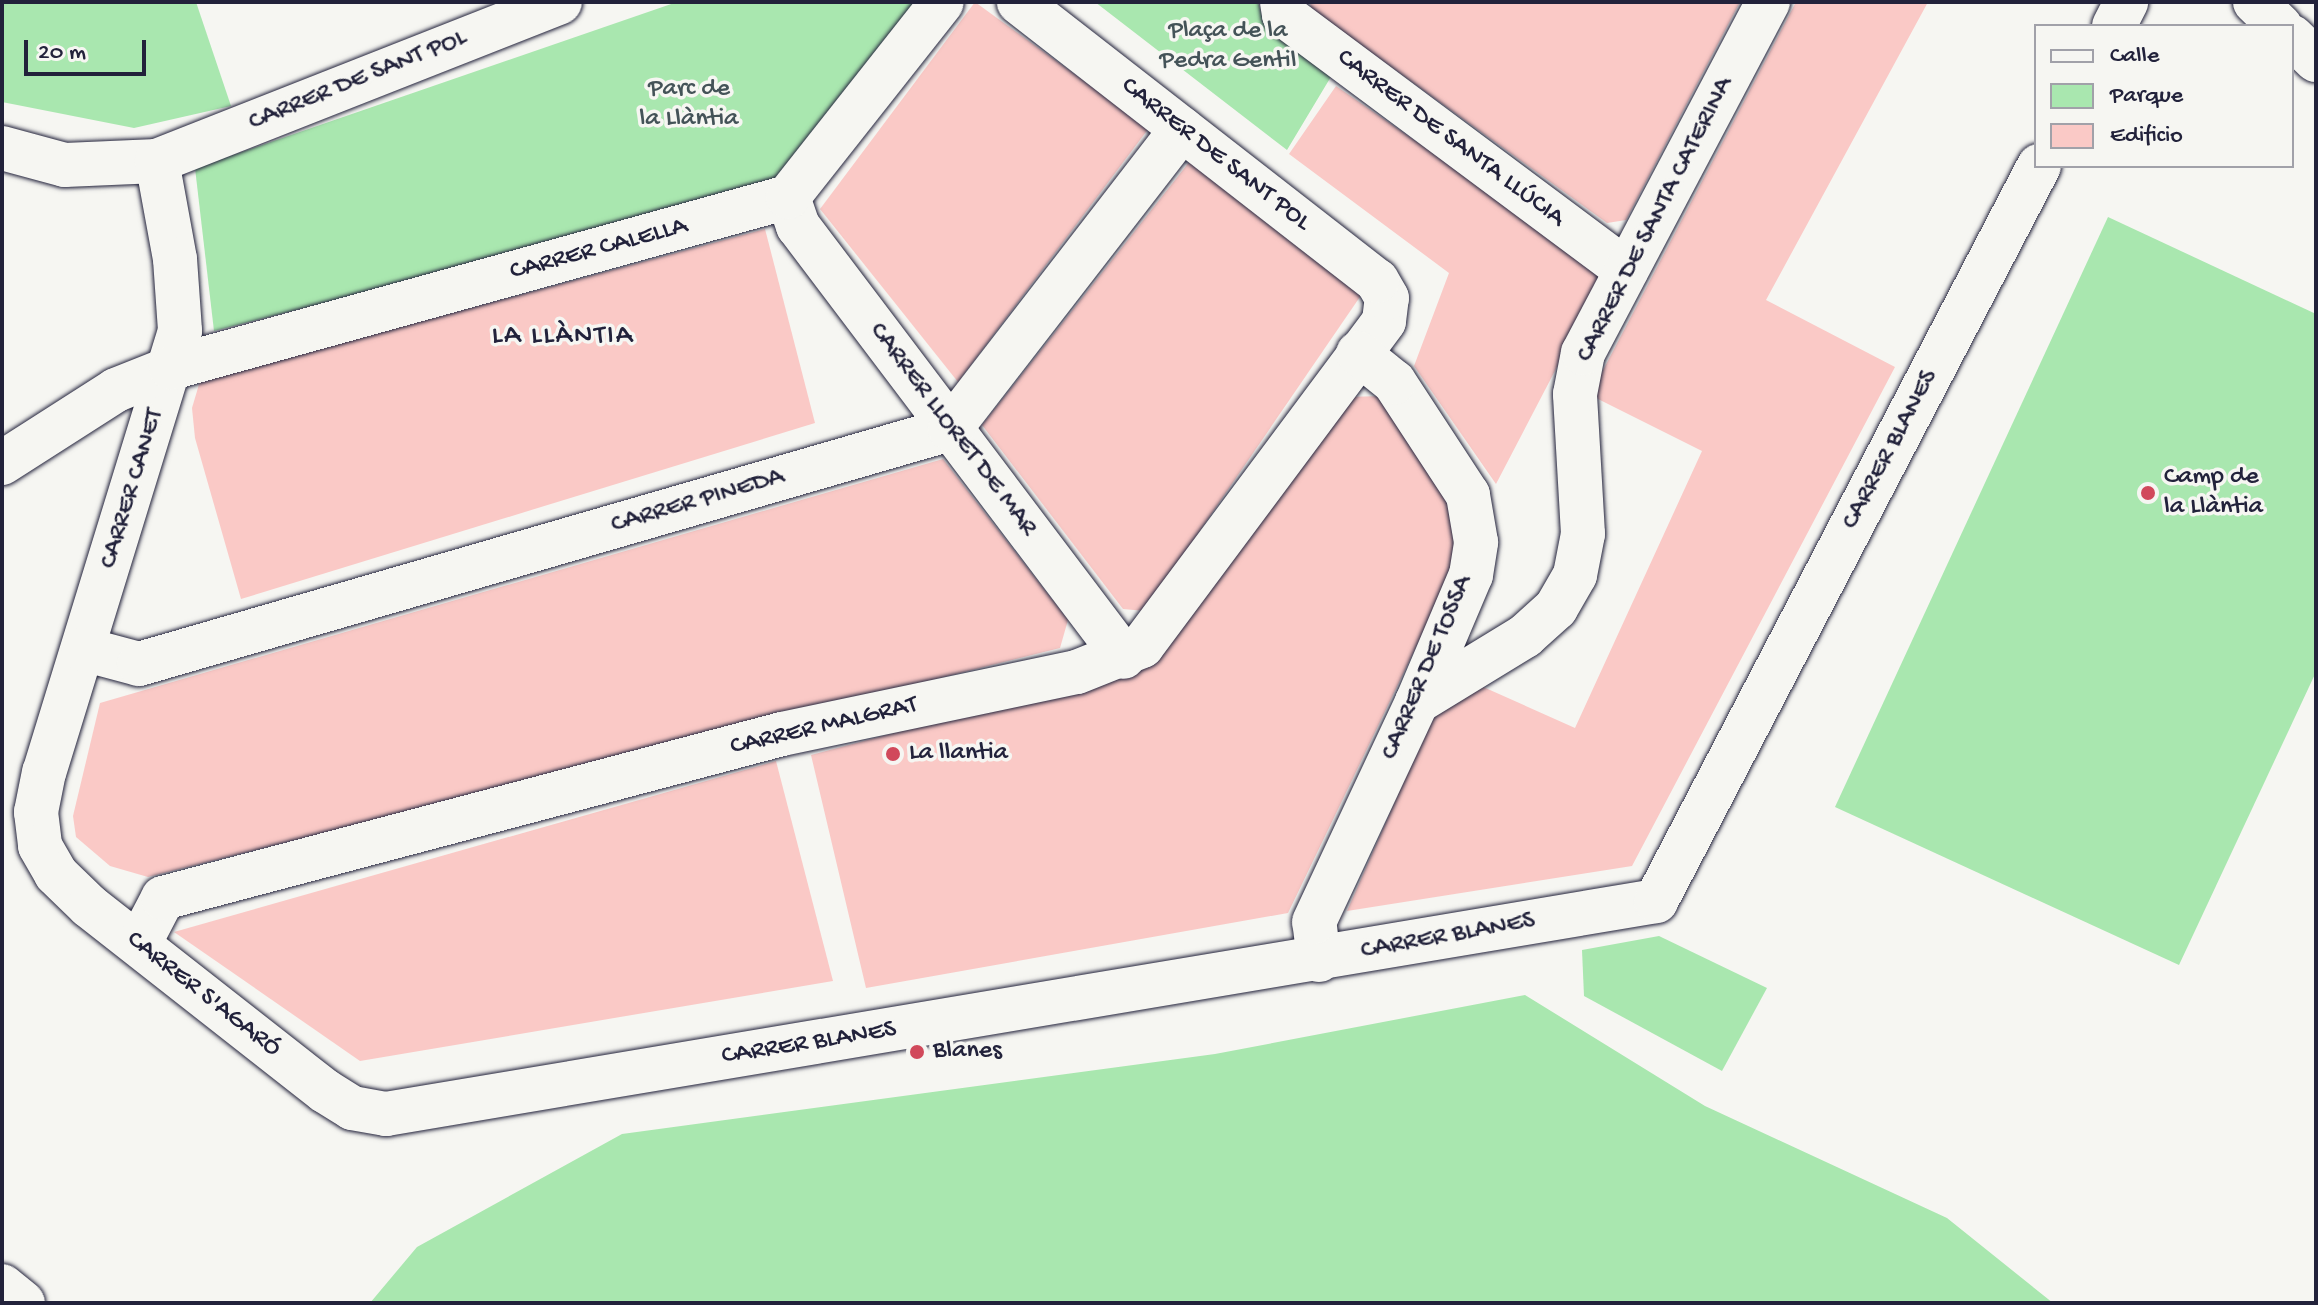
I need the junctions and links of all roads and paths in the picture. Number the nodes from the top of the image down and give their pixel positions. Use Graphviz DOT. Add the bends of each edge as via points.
graph roads {
  1 [pos="560,2"];
  2 [pos="942,2"];
  3 [pos="1019,2"];
  4 [pos="1282,2"];
  5 [pos="1768,2"];
  6 [pos="2126,2"];
  7 [pos="2255,2"];
  8 [pos="2115,24"];
  9 [pos="2278,24"];
  10 [pos="2294,39"];
  11 [pos="2316,60"];
  12 [pos="1182,129"];
  13 [pos="2,148"];
  14 [pos="157,161"];
  15 [pos="2038,168"];
  16 [pos="788,197"];
  17 [pos="1626,270"];
  18 [pos="1371,337"];
  19 [pos="171,368"];
  20 [pos="950,429"];
  21 [pos="2,463"];
  22 [pos="83,649"];
  23 [pos="1124,657"];
  24 [pos="1417,702"];
  25 [pos="36,812"];
  26 [pos="139,944"];
  27 [pos="1319,960"];
  28 [pos="422,1110"];
  29 [pos="2,1286"];
  30 [pos="23,1303"];
  1 -- 14 [label="street, CARRER DE SANT POL"];
  2 -- 16 [label="street"];
  3 -- 12 [label="street, CARRER DE SANT POL"];
  4 -- 17 [label="street, CARRER DE SANTA LLÚCIA" via="1284,15"];
  5 -- 17 [label="street, CARRER DE SANTA CATERINA"];
  6 -- 8 [label="street"];
  7 -- 9 [label="street"];
  10 -- 11 [label="street"];
  12 -- 18 [label="street, CARRER DE SANT POL" via="1377,281 1387,298"];
  12 -- 20 [label="street"];
  13 -- 14 [label="street, CARRER DE SANT POL" via="65,165"];
  14 -- 19 [label="street, CARRER CANET" via="175,259 180,331"];
  15 -- 27 [label="street, CARRER BLANES" via="1656,901"];
  16 -- 19 [label="street, CARRER CALELLA"];
  16 -- 20 [label="street, CARRER LLORET DE MAR" via="798,226"];
  17 -- 24 [label="street, CARRER DE SANTA CATERINA" via="1583,353 1575,394 1583,534 1575,575 1556,608 1525,636"];
  18 -- 23 [label="street, CARRER MALGRAT" via="1142,646"];
  18 -- 24 [label="street, CARRER DE TOSSA" via="1468,495 1476,542 1471,575"];
  19 -- 21 [label="street, CARRER CALELLA" via="116,390"];
  19 -- 22 [label="street, CARRER CANET"];
  20 -- 22 [label="street, CARRER PINEDA" via="139,664"];
  20 -- 23 [label="street, CARRER LLORET DE MAR"];
  22 -- 25 [label="street, CARRER CANET"];
  23 -- 26 [label="street, CARRER MALGRAT" via="1077,672 782,734 163,898"];
  24 -- 27 [label="street, CARRER DE TOSSA" via="1314,922"];
  25 -- 26 [label="street, CARRER S'AGARÓ" via="40,846 56,874"];
  26 -- 28 [label="street, CARRER S'AGARÓ" via="352,1108 386,1114"];
  27 -- 28 [label="street, CARRER BLANES"];
  29 -- 30 [label="street"];
}
